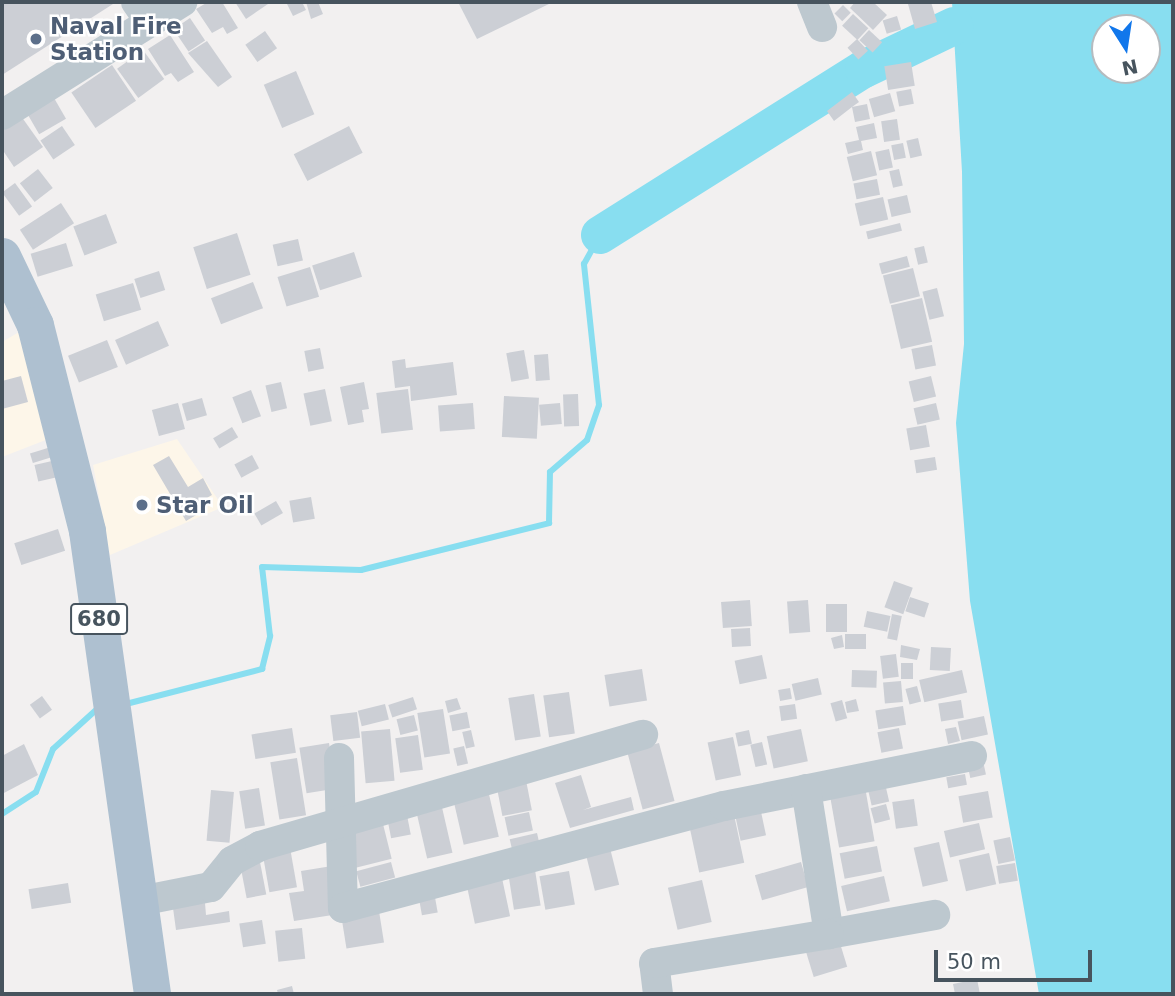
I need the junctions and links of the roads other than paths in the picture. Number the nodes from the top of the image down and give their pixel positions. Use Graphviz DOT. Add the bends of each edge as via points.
graph roads {
  1 [pos="182,2"];
  2 [pos="143,12"];
  3 [pos="2,115"];
  4 [pos="2,256"];
  5 [pos="643,735"];
  6 [pos="972,756"];
  7 [pos="339,758"];
  8 [pos="806,789"];
  9 [pos="338,825"];
  10 [pos="140,901"];
  11 [pos="935,915"];
  12 [pos="830,934"];
  13 [pos="152,994"];
  14 [pos="658,994"];
  1 -- 2 [label="street"];
  2 -- 3 [label="street"];
  4 -- 10 [label="main road, 680" via="35,325 87,531"];
  5 -- 9 [label="street"];
  6 -- 8 [label="street"];
  7 -- 9 [label="street"];
  8 -- 9 [label="street" via="724,806 343,908"];
  8 -- 12 [label="street"];
  9 -- 10 [label="street" via="260,846 232,860 211,887"];
  10 -- 13 [label="main road, 680"];
  11 -- 12 [label="street"];
  12 -- 14 [label="street" via="654,963"];
}
